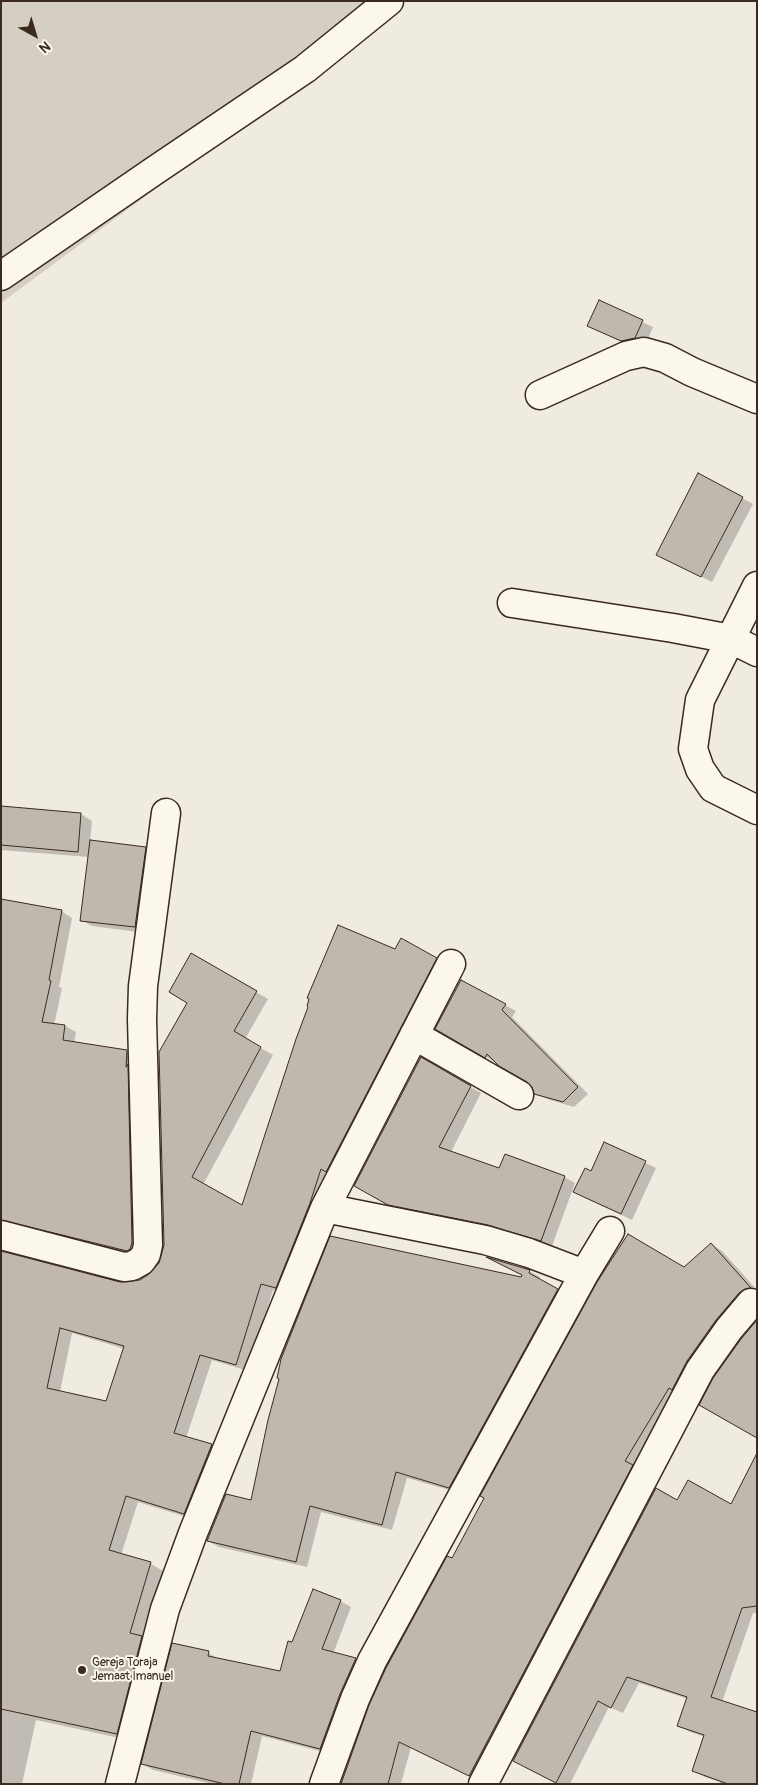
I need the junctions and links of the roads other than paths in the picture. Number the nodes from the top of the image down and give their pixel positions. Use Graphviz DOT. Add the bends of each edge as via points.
graph roads {
  1 [pos="389,1"];
  2 [pos="1,276"];
  3 [pos="540,395"];
  4 [pos="757,399"];
  5 [pos="757,586"];
  6 [pos="512,603"];
  7 [pos="731,639"];
  8 [pos="757,652"];
  9 [pos="757,810"];
  10 [pos="166,813"];
  11 [pos="450,964"];
  12 [pos="414,1035"];
  13 [pos="520,1095"];
  14 [pos="325,1208"];
  15 [pos="610,1231"];
  16 [pos="1,1235"];
  17 [pos="584,1274"];
  18 [pos="751,1304"];
  19 [pos="120,1784"];
  20 [pos="324,1784"];
  21 [pos="483,1784"];
  1 -- 2 [label="street" via="305,69"];
  3 -- 4 [label="street" via="626,356 644,352 666,358"];
  5 -- 7 [label="street"];
  6 -- 7 [label="street"];
  7 -- 8 [label="street"];
  7 -- 9 [label="street" via="700,700 693,749 700,769 713,788"];
  10 -- 16 [label="street" via="143,986 146,1254 137,1264 124,1267"];
  11 -- 12 [label="street"];
  12 -- 13 [label="street"];
  12 -- 14 [label="street"];
  14 -- 17 [label="street" via="485,1240"];
  14 -- 19 [label="street" via="177,1573"];
  15 -- 17 [label="street"];
  17 -- 20 [label="street" via="372,1661"];
  18 -- 21 [label="street" via="700,1370"];
}
